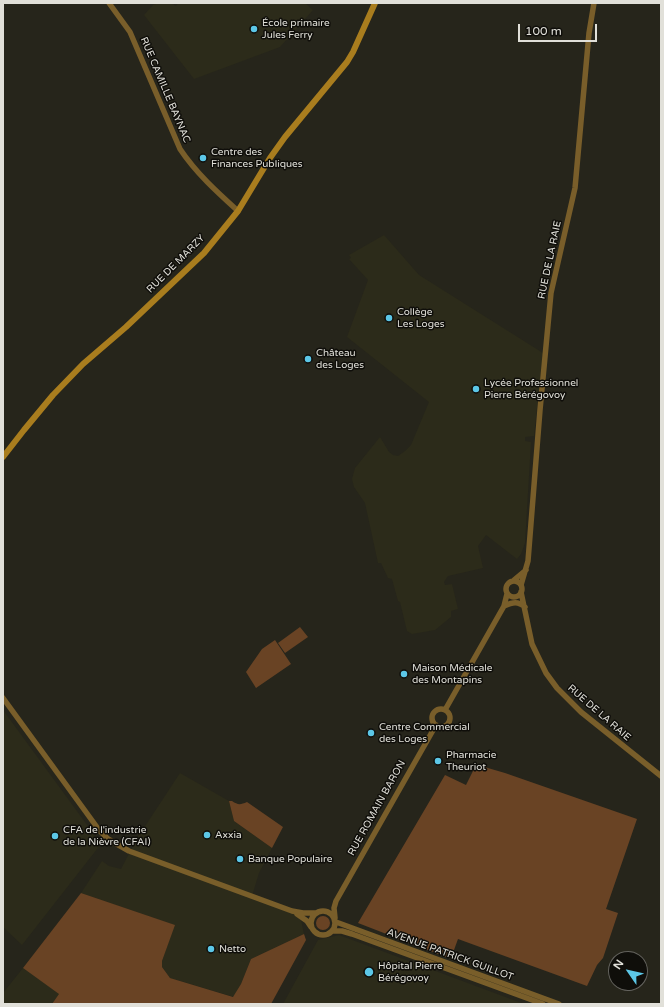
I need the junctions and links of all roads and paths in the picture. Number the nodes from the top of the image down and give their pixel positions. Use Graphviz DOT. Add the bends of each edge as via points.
graph roads {
  1 [pos="109,3"];
  2 [pos="375,3"];
  3 [pos="594,3"];
  4 [pos="238,211"];
  5 [pos="3,457"];
  6 [pos="526,570"];
  7 [pos="514,580"];
  8 [pos="521,585"];
  9 [pos="521,592"];
  10 [pos="512,596"];
  11 [pos="524,605"];
  12 [pos="504,606"];
  13 [pos="3,698"];
  14 [pos="445,710"];
  15 [pos="436,725"];
  16 [pos="661,776"];
  17 [pos="336,901"];
  18 [pos="292,911"];
  19 [pos="322,911"];
  20 [pos="316,913"];
  21 [pos="335,920"];
  22 [pos="311,927"];
  23 [pos="332,931"];
  24 [pos="543,1004"];
  25 [pos="559,1004"];
  1 -- 4 [label="street, RUE CAMILLE BAYNAC" via="133,37 180,149 206,182"];
  2 -- 4 [label="main road, RUE DE MARZY" via="347,62 284,137"];
  3 -- 6 [label="street, RUE DE LA RAIE" via="575,188 551,293"];
  4 -- 5 [label="main road, RUE DE MARZY" via="204,253 83,364 53,395"];
  6 -- 7 [label="street"];
  6 -- 8 [label="street, RUE DE LA RAIE"];
  7 -- 8 [label="street"];
  7 -- 10 [label="street" via="506,586 506,590"];
  8 -- 9 [label="street"];
  9 -- 10 [label="street"];
  9 -- 11 [label="street, RUE DE LA RAIE"];
  10 -- 11 [label="street"];
  10 -- 12 [label="street"];
  11 -- 12 [label="street" via="511,602"];
  11 -- 16 [label="street, RUE DE LA RAIE" via="532,644 546,673 557,688 581,712"];
  12 -- 14 [label="street"];
  13 -- 18 [label="street" via="86,814 108,839 129,851"];
  14 -- 15 [label="street" via="436,710 433,714 432,719"];
  14 -- 15 [label="street" via="449,717 448,722 444,726"];
  15 -- 17 [label="street, RUE ROMAIN BARON"];
  17 -- 19 [label="street, RUE ROMAIN BARON"];
  17 -- 21 [label="street, RUE ROMAIN BARON"];
  18 -- 20 [label="street"];
  18 -- 22 [label="street" via="307,920"];
  19 -- 20 [label="street"];
  19 -- 21 [label="street" via="330,912"];
  20 -- 22 [label="street" via="311,920"];
  21 -- 23 [label="street" via="336,925"];
  21 -- 25 [label="street, AVENUE PATRICK GUILLOT"];
  22 -- 23 [label="street" via="322,936"];
  23 -- 24 [label="street, AVENUE PATRICK GUILLOT" via="352,934"];
}
